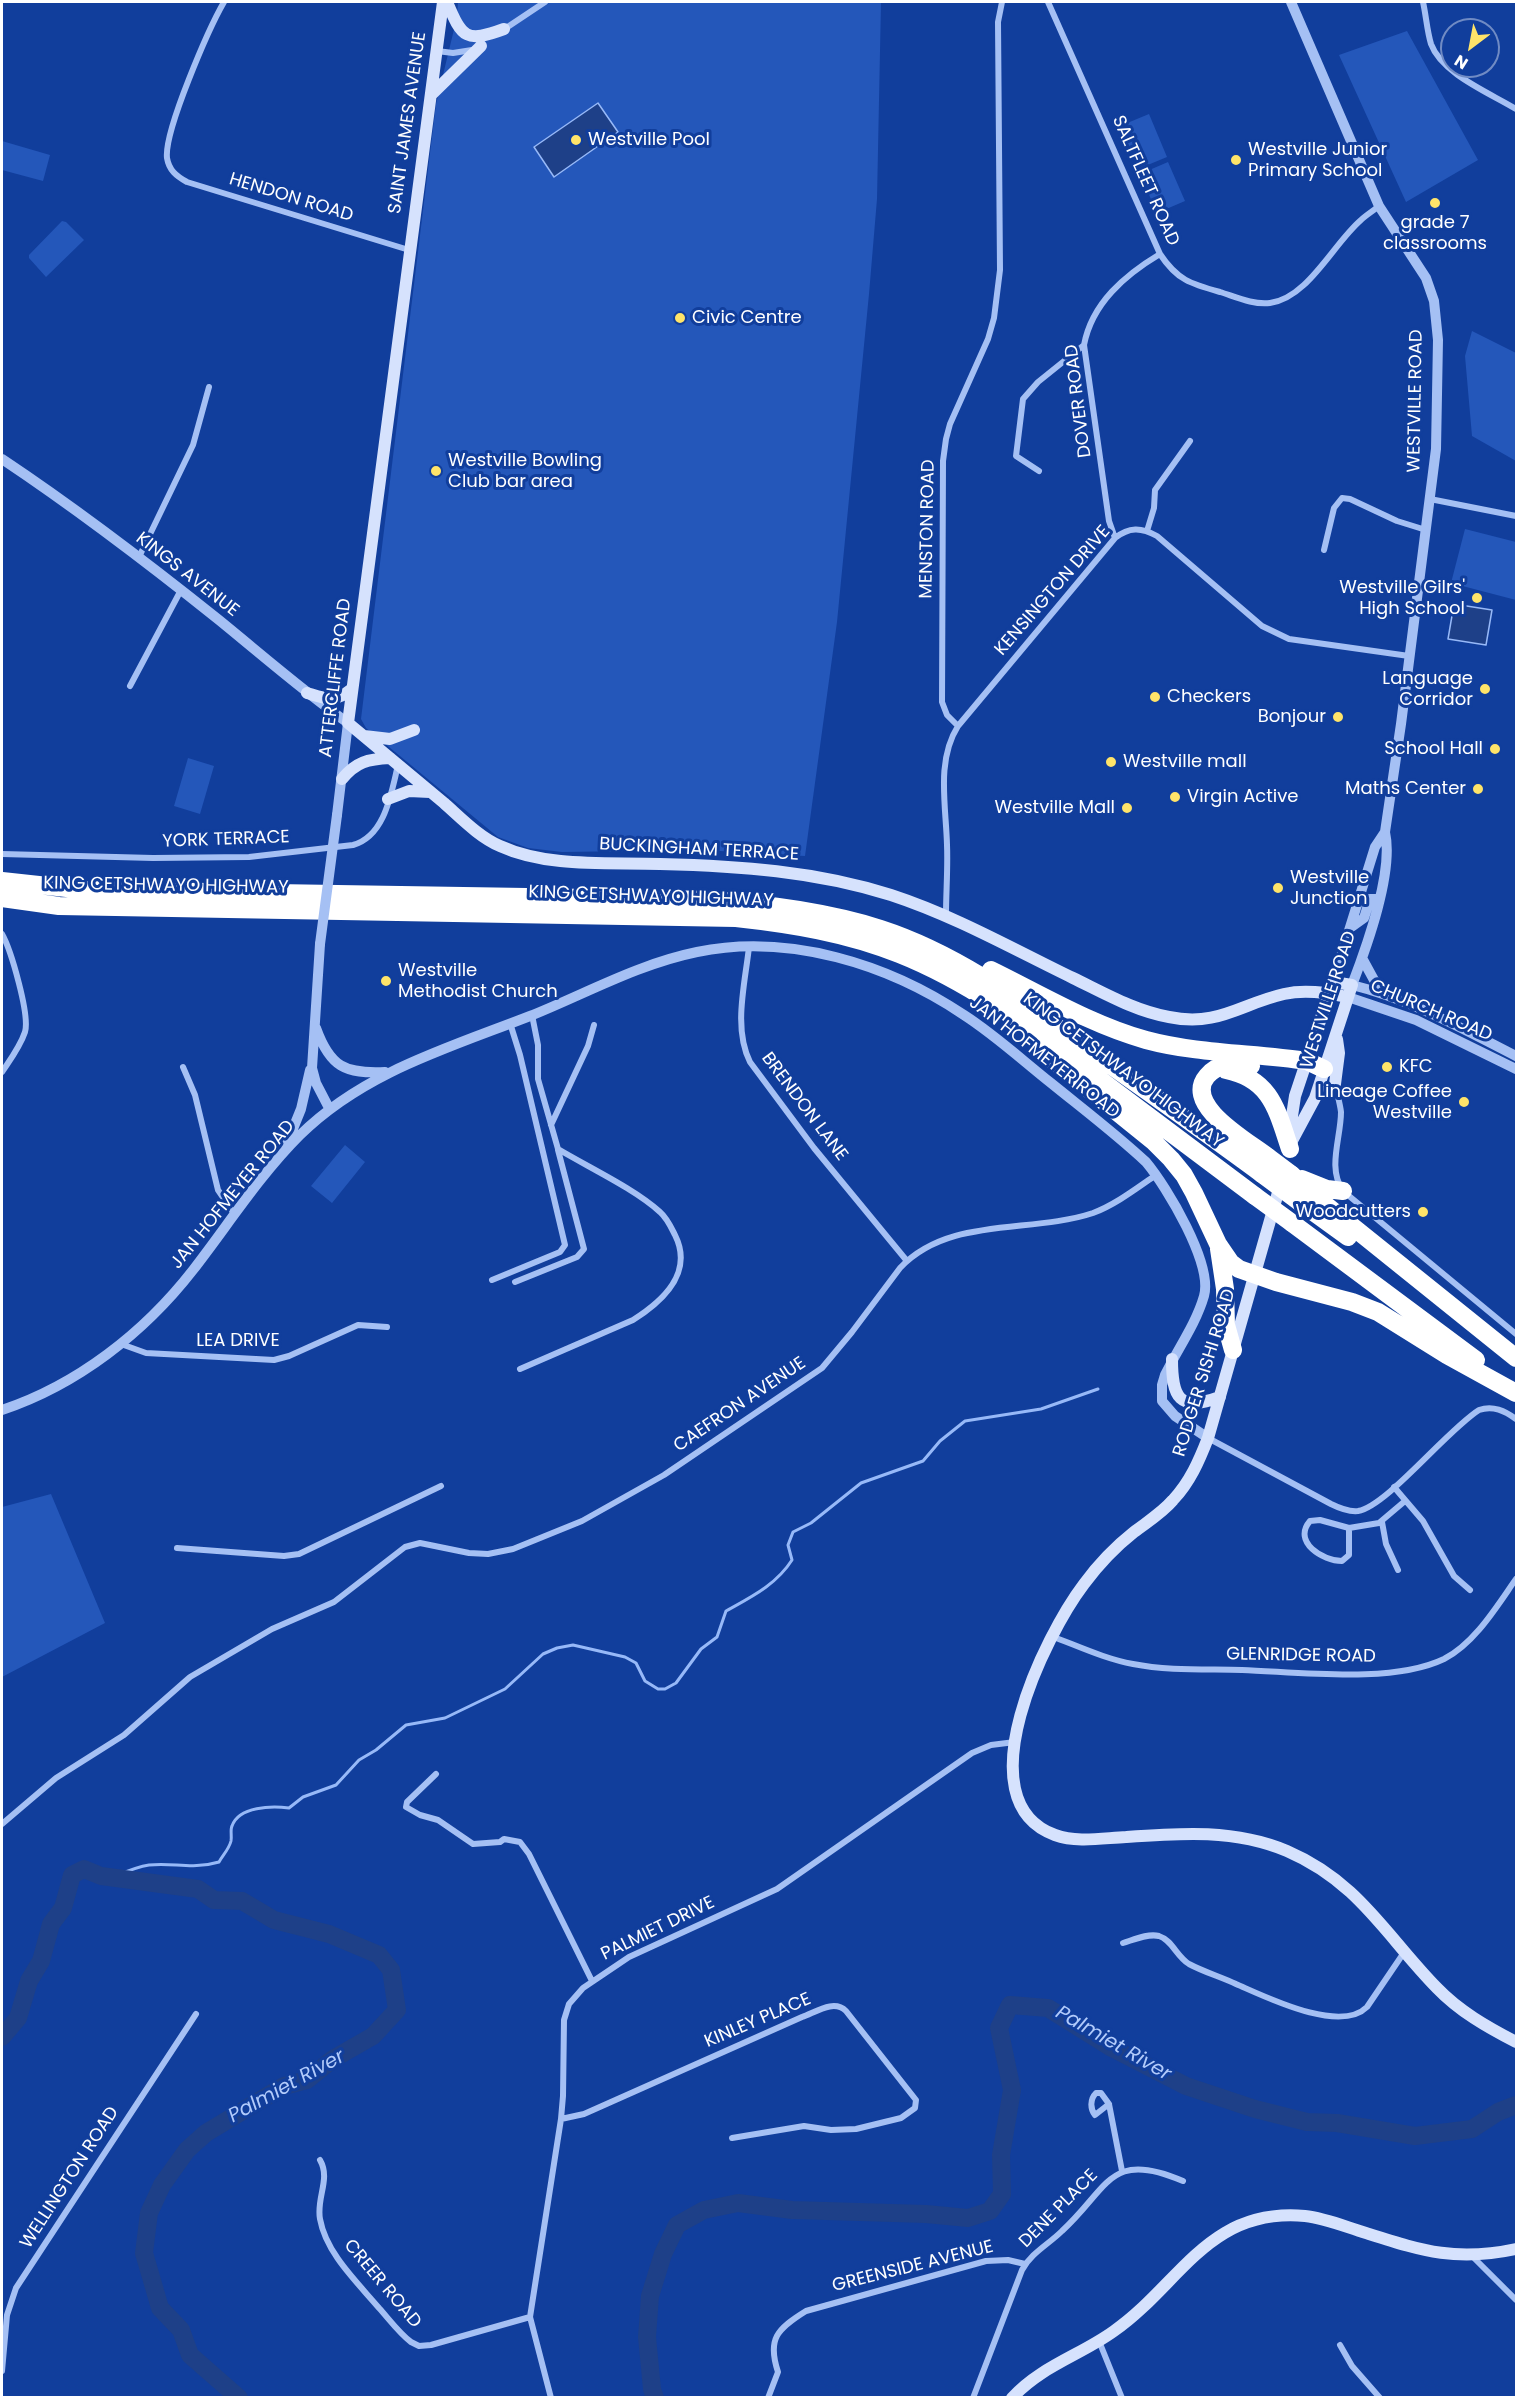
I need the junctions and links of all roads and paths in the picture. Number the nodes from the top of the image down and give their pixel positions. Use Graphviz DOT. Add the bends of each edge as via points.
graph roads {
  1 [pos="224,2"];
  2 [pos="445,2"];
  3 [pos="545,2"];
  4 [pos="1002,2"];
  5 [pos="1048,2"];
  6 [pos="1292,2"];
  7 [pos="1423,2"];
  8 [pos="504,29"];
  9 [pos="480,46"];
  10 [pos="437,51"];
  11 [pos="432,94"];
  12 [pos="1516,109"];
  13 [pos="1379,206"];
  14 [pos="409,250"];
  15 [pos="1160,254"];
  16 [pos="1084,345"];
  17 [pos="209,387"];
  18 [pos="1190,441"];
  19 [pos="2,459"];
  20 [pos="1039,471"];
  21 [pos="1430,499"];
  22 [pos="1516,516"];
  23 [pos="1426,530"];
  24 [pos="1147,531"];
  25 [pos="1115,538"];
  26 [pos="1324,550"];
  27 [pos="139,557"];
  28 [pos="181,590"];
  29 [pos="1409,656"];
  30 [pos="130,686"];
  31 [pos="352,689"];
  32 [pos="307,693"];
  33 [pos="348,723"];
  34 [pos="958,726"];
  35 [pos="414,730"];
  36 [pos="363,736"];
  37 [pos="394,761"];
  38 [pos="342,779"];
  39 [pos="430,792"];
  40 [pos="388,799"];
  41 [pos="1385,832"];
  42 [pos="2,854"];
  43 [pos="2,881"];
  44 [pos="2,898"];
  45 [pos="1379,900"];
  46 [pos="946,915"];
  47 [pos="1350,928"];
  48 [pos="2,934"];
  49 [pos="856,939"];
  50 [pos="921,945"];
  51 [pos="749,947"];
  52 [pos="1362,958"];
  53 [pos="1332,988"];
  54 [pos="1350,991"];
  55 [pos="1392,997"];
  56 [pos="532,1015"];
  57 [pos="314,1022"];
  58 [pos="510,1023"];
  59 [pos="594,1025"];
  60 [pos="1336,1036"];
  61 [pos="1516,1056"];
  62 [pos="312,1059"];
  63 [pos="1305,1066"];
  64 [pos="183,1067"];
  65 [pos="1217,1068"];
  66 [pos="1516,1069"];
  67 [pos="2,1072"];
  68 [pos="391,1072"];
  69 [pos="1327,1077"];
  70 [pos="330,1108"];
  71 [pos="550,1126"];
  72 [pos="1292,1144"];
  73 [pos="558,1149"];
  74 [pos="282,1155"];
  75 [pos="1157,1174"];
  76 [pos="1292,1175"];
  77 [pos="1343,1191"];
  78 [pos="235,1215"];
  79 [pos="1218,1244"];
  80 [pos="907,1261"];
  81 [pos="1253,1275"];
  82 [pos="492,1280"];
  83 [pos="515,1282"];
  84 [pos="387,1327"];
  85 [pos="1516,1334"];
  86 [pos="121,1344"];
  87 [pos="1233,1350"];
  88 [pos="1172,1359"];
  89 [pos="1516,1359"];
  90 [pos="520,1369"];
  91 [pos="1516,1391"];
  92 [pos="1220,1397"];
  93 [pos="2,1410"];
  94 [pos="1516,1419"];
  95 [pos="1208,1438"];
  96 [pos="441,1486"];
  97 [pos="1394,1487"];
  98 [pos="1406,1501"];
  99 [pos="1382,1522"];
  100 [pos="1349,1528"];
  101 [pos="177,1548"];
  102 [pos="1398,1570"];
  103 [pos="1516,1579"];
  104 [pos="1470,1590"];
  105 [pos="1051,1636"];
  106 [pos="1015,1742"];
  107 [pos="436,1774"];
  108 [pos="2,1824"];
  109 [pos="1123,1943"];
  110 [pos="1406,1951"];
  111 [pos="592,1981"];
  112 [pos="196,2014"];
  113 [pos="1516,2042"];
  114 [pos="1109,2104"];
  115 [pos="561,2119"];
  116 [pos="732,2138"];
  117 [pos="320,2160"];
  118 [pos="1122,2171"];
  119 [pos="1183,2181"];
  120 [pos="1516,2249"];
  121 [pos="1472,2256"];
  122 [pos="1025,2264"];
  123 [pos="1516,2300"];
  124 [pos="530,2317"];
  125 [pos="1099,2341"];
  126 [pos="1340,2345"];
  127 [pos="2,2371"];
  128 [pos="551,2397"];
  129 [pos="768,2397"];
  130 [pos="973,2397"];
  131 [pos="1012,2397"];
  132 [pos="1122,2397"];
  133 [pos="1380,2397"];
  1 -- 14 [label="street, HENDON ROAD" via="198,58 171,133 167,154 176,176"];
  2 -- 8 [label="main road" via="457,26 469,36 482,37"];
  2 -- 10 [label="main road, SAINT JAMES AVENUE"];
  3 -- 8 [label="street"];
  4 -- 34 [label="street, MENSTON ROAD" via="998,22 1000,270 988,339 950,424 943,461 942,702 947,715"];
  5 -- 15 [label="street, SALTFLEET ROAD"];
  6 -- 13 [label="street, WESTVILLE ROAD"];
  7 -- 12 [label="street" via="1431,44 1440,60 1456,74"];
  8 -- 9 [label="street"];
  9 -- 10 [label="street" via="466,52"];
  9 -- 11 [label="main road"];
  10 -- 11 [label="main road, SAINT JAMES AVENUE"];
  11 -- 14 [label="main road, SAINT JAMES AVENUE"];
  13 -- 15 [label="street, SALTFLEET ROAD" via="1360,221 1305,284 1289,297 1270,303 1194,285 1171,270"];
  13 -- 21 [label="street, WESTVILLE ROAD" via="1426,278 1434,301 1437,417"];
  14 -- 31 [label="main road, ATTERCLIFFE ROAD"];
  15 -- 16 [label="street, DOVER ROAD" via="1123,279 1092,319"];
  16 -- 20 [label="street" via="1023,399 1016,456"];
  16 -- 25 [label="street, DOVER ROAD" via="1109,521"];
  17 -- 27 [label="street" via="193,445"];
  18 -- 24 [label="street" via="1155,490"];
  19 -- 27 [label="street, KINGS AVENUE"];
  21 -- 22 [label="street"];
  21 -- 23 [label="street, WESTVILLE ROAD"];
  23 -- 26 [label="street" via="1342,498 1334,508"];
  23 -- 29 [label="street, WESTVILLE ROAD"];
  24 -- 25 [label="street, KENSINGTON DRIVE" via="1132,529"];
  24 -- 29 [label="street" via="1262,626 1280,636"];
  25 -- 34 [label="street, KENSINGTON DRIVE"];
  27 -- 28 [label="street, KINGS AVENUE"];
  28 -- 30 [label="street"];
  28 -- 32 [label="street, KINGS AVENUE"];
  29 -- 41 [label="street, WESTVILLE ROAD"];
  31 -- 32 [label="main road" via="333,699"];
  31 -- 33 [label="main road, ATTERCLIFFE ROAD"];
  32 -- 33 [label="street, KINGS AVENUE"];
  33 -- 36 [label="main road, BUCKINGHAM TERRACE"];
  33 -- 38 [label="street, ATTERCLIFFE ROAD"];
  34 -- 46 [label="street" via="945,758"];
  35 -- 36 [label="main road" via="390,739"];
  36 -- 37 [label="main road, BUCKINGHAM TERRACE"];
  37 -- 38 [label="main road" via="363,761"];
  37 -- 39 [label="main road, BUCKINGHAM TERRACE"];
  37 -- 40 [label="street, YORK TERRACE"];
  38 -- 57 [label="street, ATTERCLIFFE ROAD, bridge"];
  39 -- 40 [label="main road" via="409,791"];
  39 -- 46 [label="main road, BUCKINGHAM TERRACE" via="489,840 528,856 788,871 871,889"];
  40 -- 42 [label="street, YORK TERRACE" via="374,833 353,845 249,857"];
  41 -- 45 [label="street, WESTVILLE ROAD" via="1388,846"];
  41 -- 47 [label="street, WESTVILLE ROAD" via="1375,847"];
  43 -- 50 [label="highway, KING CETSHWAYO HIGHWAY" via="85,890 716,900 792,908 849,920"];
  44 -- 49 [label="highway, KING CETSHWAYO HIGHWAY" via="79,906 736,918 800,926"];
  45 -- 47 [label="street" via="1370,899 1364,918"];
  45 -- 52 [label="street, WESTVILLE ROAD"];
  46 -- 53 [label="main road, BUCKINGHAM TERRACE" via="1114,998 1168,1017 1205,1019 1284,994"];
  47 -- 53 [label="street, WESTVILLE ROAD"];
  48 -- 67 [label="street" via="26,1026"];
  49 -- 79 [label="highway" via="987,1009 1144,1134 1184,1175"];
  49 -- 91 [label="highway, KING CETSHWAYO HIGHWAY, bridge" via="930,968 993,1002"];
  50 -- 63 [label="highway" via="983,966 1129,1035 1174,1046"];
  50 -- 89 [label="highway, KING CETSHWAYO HIGHWAY, bridge" via="997,985"];
  51 -- 56 [label="street, JAN HOFMEYER ROAD" via="721,948 669,959"];
  51 -- 75 [label="street, JAN HOFMEYER ROAD" via="795,948 846,960 885,974 952,1007 1134,1150"];
  51 -- 80 [label="street, BRENDON LANE" via="741,1029 747,1056 813,1148"];
  52 -- 54 [label="street, WESTVILLE ROAD"];
  52 -- 55 [label="street" via="1377,985"];
  53 -- 54 [label="main road, CHURCH ROAD"];
  53 -- 63 [label="main road, WESTVILLE ROAD"];
  54 -- 55 [label="street, CHURCH ROAD"];
  54 -- 60 [label="main road, WESTVILLE ROAD"];
  54 -- 66 [label="street, CHURCH ROAD"];
  55 -- 61 [label="street, CHURCH ROAD"];
  56 -- 58 [label="street, JAN HOFMEYER ROAD"];
  56 -- 71 [label="street" via="537,1072"];
  57 -- 62 [label="street, ATTERCLIFFE ROAD"];
  57 -- 68 [label="street" via="325,1050 336,1063 356,1072"];
  58 -- 68 [label="street, JAN HOFMEYER ROAD"];
  58 -- 82 [label="street" via="565,1248"];
  59 -- 71 [label="street"];
  60 -- 69 [label="main road, WESTVILLE ROAD"];
  60 -- 69 [label="main road" via="1339,1053"];
  62 -- 70 [label="street, ATTERCLIFFE ROAD" via="316,1083"];
  62 -- 74 [label="street" via="301,1109"];
  63 -- 65 [label="highway" via="1229,1064"];
  63 -- 69 [label="highway"];
  63 -- 72 [label="main road, WESTVILLE ROAD" via="1293,1106"];
  64 -- 78 [label="street" via="195,1095 218,1190"];
  65 -- 72 [label="highway" via="1241,1074 1263,1088"];
  65 -- 76 [label="highway, bridge" via="1203,1083 1204,1102 1219,1120"];
  68 -- 70 [label="street, JAN HOFMEYER ROAD"];
  69 -- 72 [label="main road, WESTVILLE ROAD"];
  69 -- 77 [label="street" via="1341,1112 1335,1172"];
  70 -- 74 [label="street, JAN HOFMEYER ROAD"];
  71 -- 73 [label="street"];
  72 -- 81 [label="main road, WESTVILLE ROAD"];
  73 -- 83 [label="street" via="584,1249 577,1257"];
  73 -- 90 [label="street" via="660,1212 677,1240 681,1263 675,1282 649,1310"];
  74 -- 78 [label="street, JAN HOFMEYER ROAD"];
  75 -- 80 [label="street, CAEFRON AVENUE" via="1094,1213 949,1238"];
  75 -- 88 [label="street, JAN HOFMEYER ROAD" via="1192,1241 1205,1285 1200,1304"];
  76 -- 77 [label="highway"];
  76 -- 89 [label="highway"];
  77 -- 85 [label="street"];
  78 -- 86 [label="street, JAN HOFMEYER ROAD" via="178,1288"];
  79 -- 81 [label="highway" via="1231,1263"];
  79 -- 87 [label="highway" via="1226,1325"];
  80 -- 108 [label="street, CAEFRON AVENUE" via="822,1368 623,1500 513,1549 488,1554 420,1543 405,1547 333,1602 272,1629 190,1677 124,1735 60,1774"];
  81 -- 87 [label="main road, RODGER SISHI ROAD"];
  81 -- 91 [label="highway" via="1378,1312"];
  84 -- 86 [label="street, LEA DRIVE" via="358,1325 274,1360 146,1353"];
  86 -- 93 [label="street, JAN HOFMEYER ROAD" via="52,1389"];
  87 -- 92 [label="main road, RODGER SISHI ROAD"];
  88 -- 92 [label="main road" via="1172,1381 1181,1399 1193,1404"];
  88 -- 95 [label="street, JAN HOFMEYER ROAD" via="1162,1384 1162,1401 1175,1416"];
  92 -- 95 [label="main road, RODGER SISHI ROAD"];
  94 -- 97 [label="street" via="1498,1408 1479,1410"];
  95 -- 97 [label="street" via="1351,1511 1373,1505"];
  95 -- 105 [label="main road, RODGER SISHI ROAD" via="1194,1471 1177,1496 1096,1569 1070,1602"];
  96 -- 101 [label="street" via="299,1554"];
  97 -- 98 [label="street"];
  98 -- 99 [label="street"];
  98 -- 104 [label="street" via="1423,1521 1454,1576"];
  99 -- 100 [label="street"];
  99 -- 102 [label="street" via="1386,1544"];
  100 -- 100 [label="street" via="1349,1555 1342,1561 1316,1553 1305,1537 1305,1527 1312,1520"];
  103 -- 105 [label="street, GLENRIDGE ROAD" via="1458,1650 1430,1665 1401,1672 1151,1667 1114,1660"];
  105 -- 106 [label="main road, RODGER SISHI ROAD" via="1027,1697"];
  106 -- 110 [label="main road, RODGER SISHI ROAD" via="1015,1794 1027,1817 1044,1831 1084,1839 1213,1833 1266,1844 1306,1861 1344,1886"];
  106 -- 111 [label="street, PALMIET DRIVE" via="991,1744 972,1753 777,1889 630,1957"];
  107 -- 111 [label="street" via="406,1807 438,1820 472,1844 504,1839 520,1842"];
  109 -- 110 [label="street" via="1161,1936 1189,1964 1301,2009 1348,2017 1367,2007"];
  110 -- 113 [label="main road, RODGER SISHI ROAD" via="1452,2003"];
  111 -- 115 [label="street, PALMIET DRIVE" via="575,1995 565,2012"];
  112 -- 127 [label="street, WELLINGTON ROAD" via="16,2288 7,2314"];
  114 -- 118 [label="street"];
  115 -- 116 [label="street, KINLEY PLACE" via="593,2110 835,2005 846,2011 916,2100 909,2114 871,2126 843,2130 804,2126"];
  115 -- 124 [label="street, PALMIET DRIVE"];
  117 -- 124 [label="street, CREER ROAD" via="325,2176 320,2221 332,2248 411,2342 431,2345"];
  118 -- 119 [label="street, DENE PLACE" via="1153,2170"];
  118 -- 122 [label="street, DENE PLACE"];
  120 -- 121 [label="main road"];
  121 -- 123 [label="street"];
  121 -- 125 [label="main road" via="1418,2250 1307,2217 1259,2219 1224,2233 1200,2249 1137,2313"];
  122 -- 129 [label="street, GREENSIDE AVENUE" via="986,2261 806,2311 785,2326 774,2342 778,2375"];
  122 -- 130 [label="street"];
  124 -- 128 [label="street, PALMIET DRIVE"];
  125 -- 131 [label="main road" via="1045,2370"];
  125 -- 132 [label="street"];
  126 -- 133 [label="street" via="1352,2366"];
}
